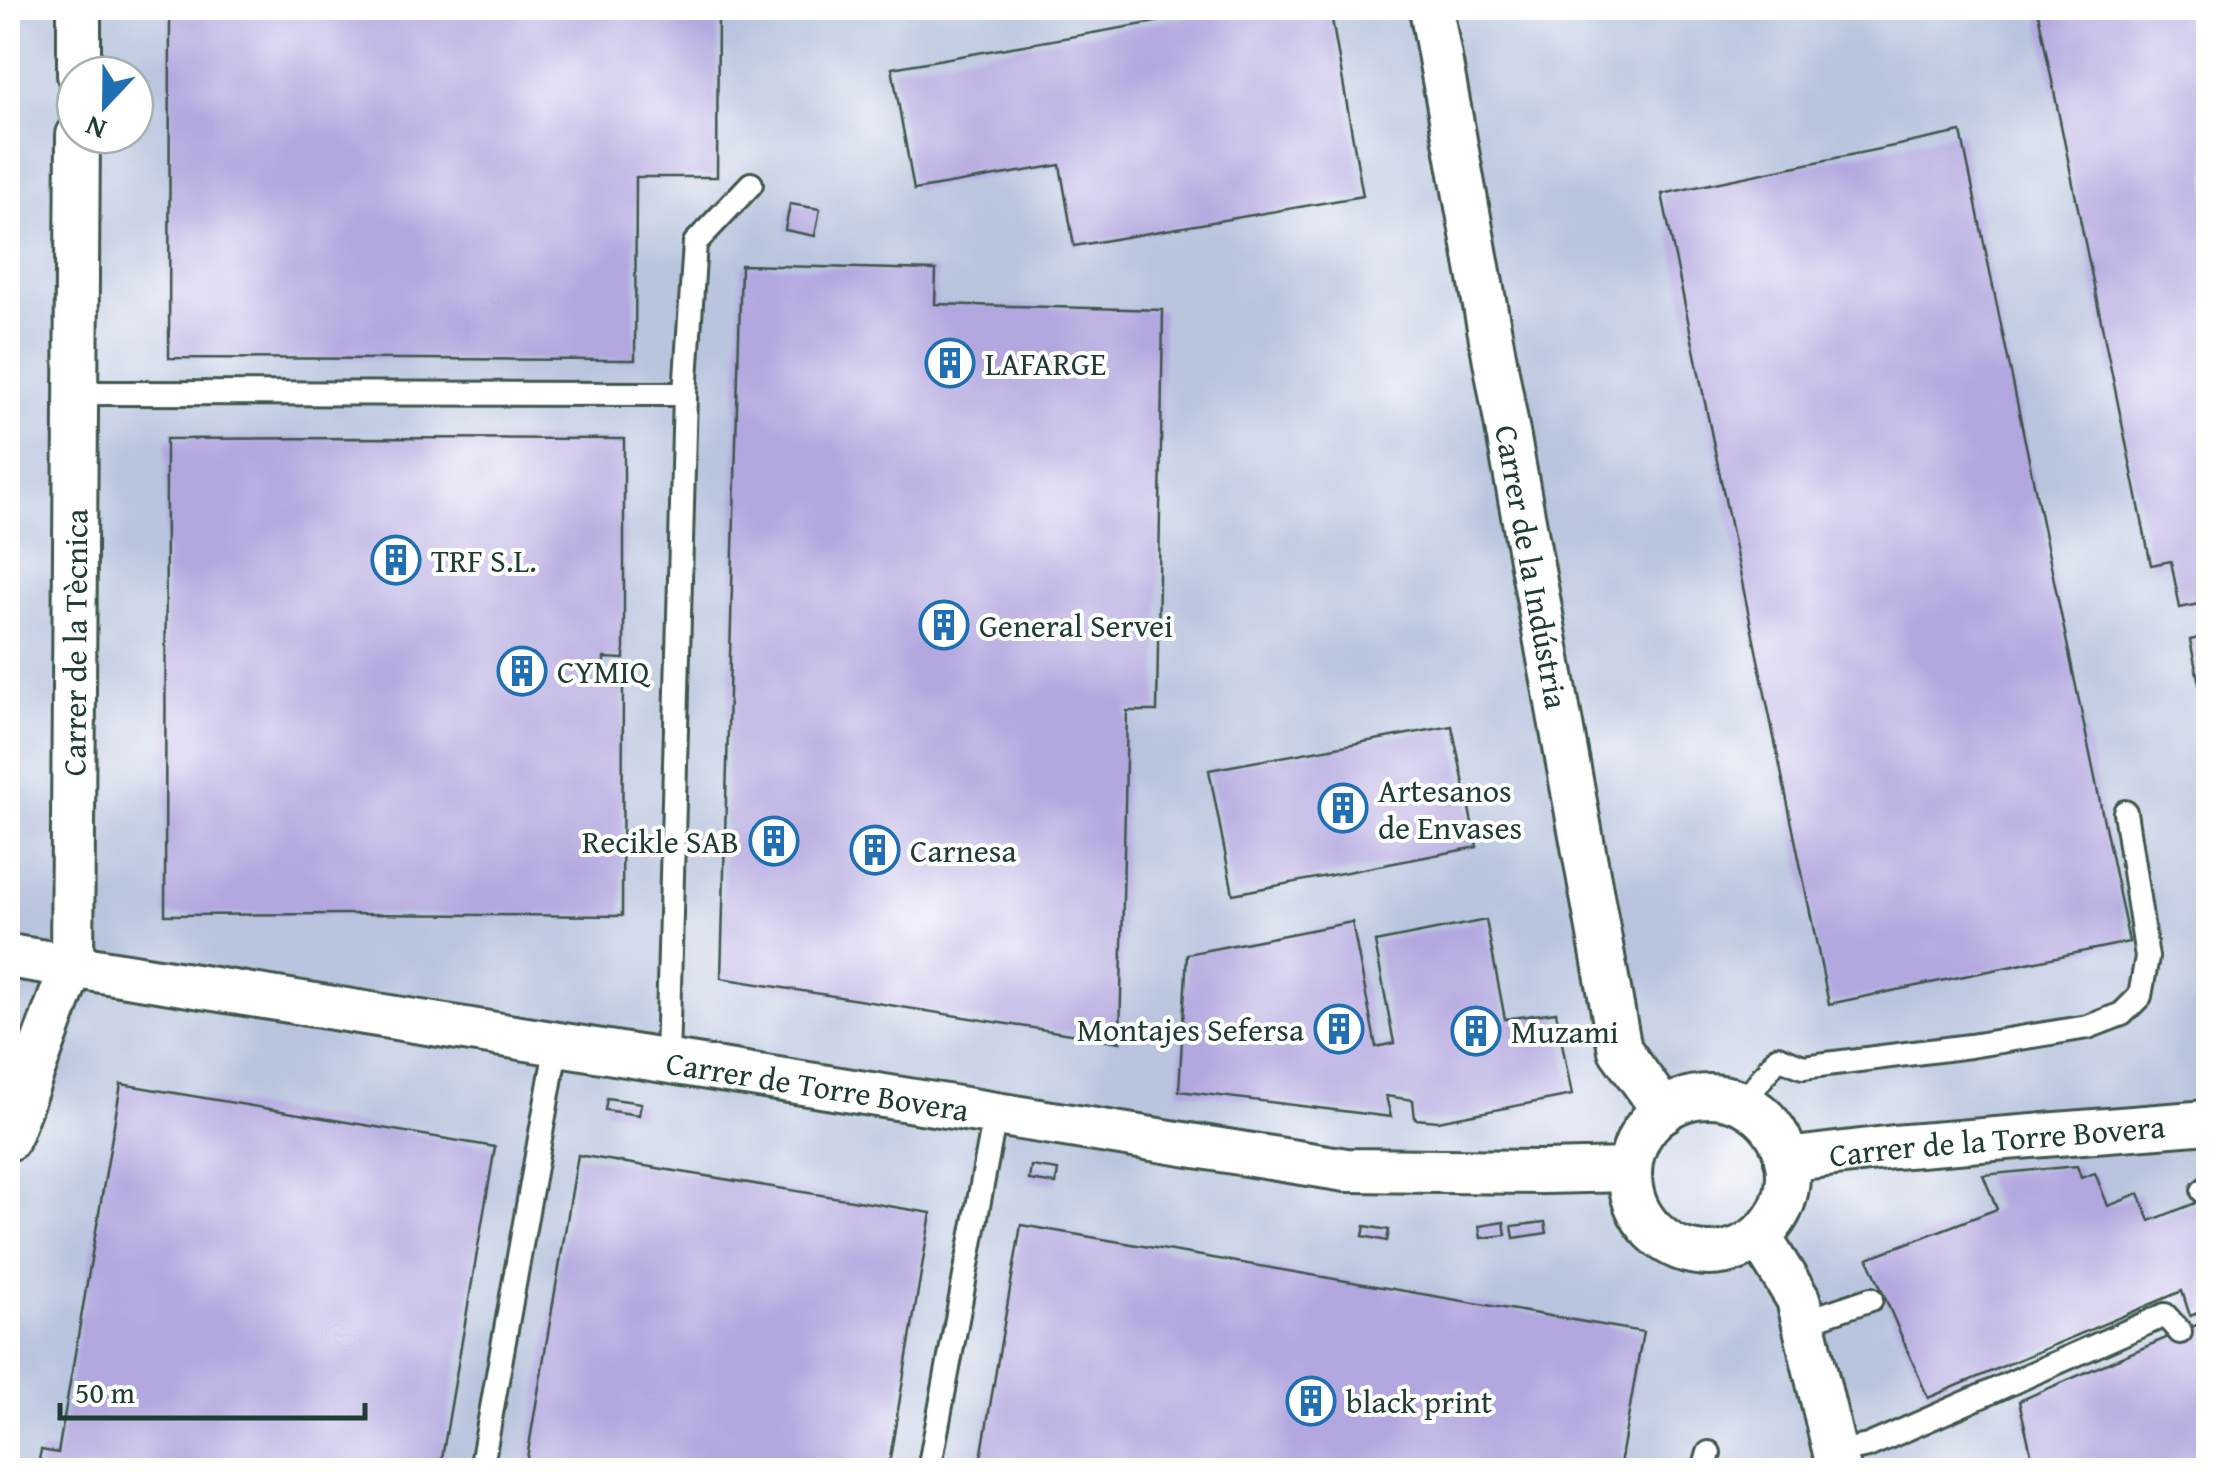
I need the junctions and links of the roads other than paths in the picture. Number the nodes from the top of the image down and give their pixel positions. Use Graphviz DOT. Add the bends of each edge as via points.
graph roads {
  1 [pos="79,8"];
  2 [pos="1431,8"];
  3 [pos="78,55"];
  4 [pos="78,155"];
  5 [pos="751,184"];
  6 [pos="76,393"];
  7 [pos="685,394"];
  8 [pos="2124,812"];
  9 [pos="8,956"];
  10 [pos="72,965"];
  11 [pos="557,1043"];
  12 [pos="667,1061"];
  13 [pos="1745,1105"];
  14 [pos="1664,1110"];
  15 [pos="996,1115"];
  16 [pos="2208,1122"];
  17 [pos="8,1139"];
  18 [pos="1786,1160"];
  19 [pos="1630,1170"];
  20 [pos="1759,1236"];
  21 [pos="1871,1300"];
  22 [pos="1803,1322"];
  23 [pos="2180,1332"];
  24 [pos="1836,1462"];
  25 [pos="481,1470"];
  26 [pos="929,1470"];
  1 -- 3 [label="street"];
  2 -- 14 [label="street, Carrer de la Indústria" via="1620,1050"];
  4 -- 6 [label="street, Carrer de la Tècnica"];
  5 -- 7 [label="lane" via="694,243"];
  6 -- 7 [label="lane"];
  6 -- 10 [label="street, Carrer de la Tècnica"];
  7 -- 12 [label="lane"];
  8 -- 13 [label="lane" via="2148,958 2140,996 2122,1014 2088,1027 1821,1065 1802,1067 1778,1057"];
  9 -- 10 [label="street, Carrer de Torre Bovera"];
  10 -- 11 [label="street, Carrer de Torre Bovera"];
  10 -- 17 [label="street, Carrer de la Tècnica"];
  11 -- 12 [label="street, Carrer de Torre Bovera"];
  11 -- 25 [label="lane"];
  12 -- 15 [label="street, Carrer de Torre Bovera"];
  13 -- 14 [label="street" via="1704,1097"];
  13 -- 18 [label="street" via="1767,1122"];
  14 -- 19 [label="street" via="1644,1130"];
  15 -- 19 [label="street, Carrer de Torre Bovera" via="1346,1170"];
  15 -- 26 [label="lane"];
  16 -- 18 [label="street, Carrer de la Torre Bovera"];
  18 -- 20 [label="street" via="1784,1201"];
  19 -- 20 [label="street" via="1638,1210 1667,1242 1708,1254 1735,1250"];
  20 -- 22 [label="street" via="1798,1299"];
  21 -- 22 [label="lane"];
  22 -- 24 [label="street"];
  23 -- 24 [label="lane" via="2164,1315"];
}
